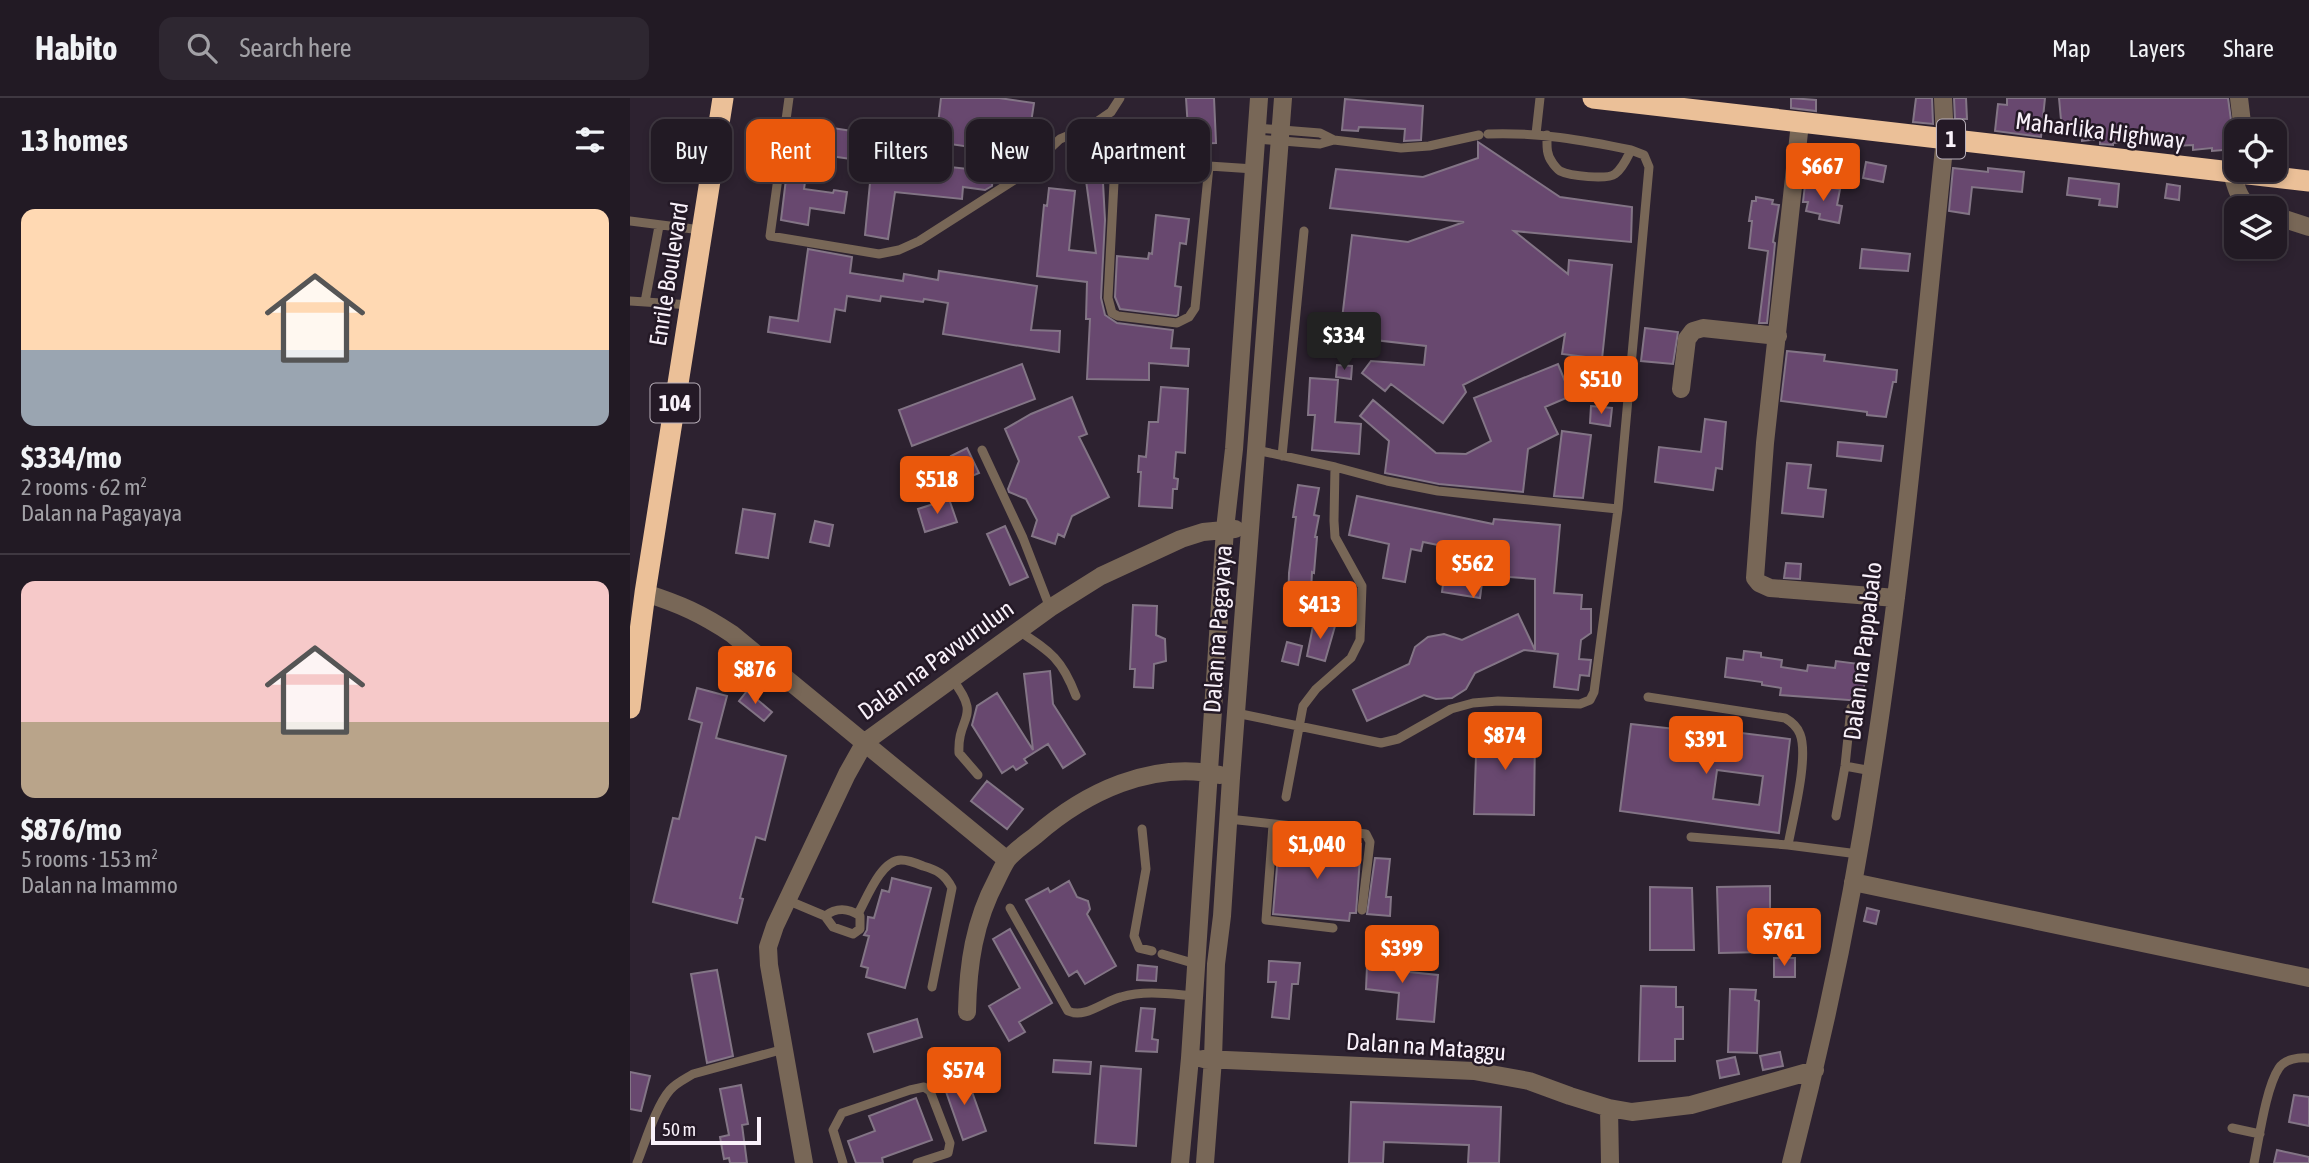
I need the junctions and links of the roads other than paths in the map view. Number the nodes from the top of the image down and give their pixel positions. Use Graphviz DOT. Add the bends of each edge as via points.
graph roads {
  1 [pos="789,98"];
  2 [pos="1120,98"];
  3 [pos="1259,98"];
  4 [pos="1283,98"];
  5 [pos="1540,98"];
  6 [pos="1593,98"];
  7 [pos="1943,98"];
  8 [pos="2239,98"];
  9 [pos="720,103"];
  10 [pos="1676,103"];
  11 [pos="2242,119"];
  12 [pos="1800,123"];
  13 [pos="1256,133"];
  14 [pos="1536,134"];
  15 [pos="1281,135"];
  16 [pos="1547,135"];
  17 [pos="1945,139"];
  18 [pos="1631,150"];
  19 [pos="1209,166"];
  20 [pos="1210,166"];
  21 [pos="1254,169"];
  22 [pos="2224,171"];
  23 [pos="2287,178"];
  24 [pos="2309,181"];
  25 [pos="2287,220"];
  26 [pos="630,221"];
  27 [pos="659,226"];
  28 [pos="2309,227"];
  29 [pos="703,230"];
  30 [pos="1304,231"];
  31 [pos="630,301"];
  32 [pos="645,302"];
  33 [pos="691,305"];
  34 [pos="1778,336"];
  35 [pos="1681,388"];
  36 [pos="982,450"];
  37 [pos="1256,450"];
  38 [pos="1282,456"];
  39 [pos="1335,467"];
  40 [pos="1618,509"];
  41 [pos="1225,529"];
  42 [pos="1250,530"];
  43 [pos="645,593"];
  44 [pos="1896,598"];
  45 [pos="1050,608"];
  46 [pos="636,620"];
  47 [pos="1019,631"];
  48 [pos="953,678"];
  49 [pos="1076,696"];
  50 [pos="1648,697"];
  51 [pos="630,708"];
  52 [pos="1851,708"];
  53 [pos="1236,713"];
  54 [pos="1299,726"];
  55 [pos="865,742"];
  56 [pos="1845,766"];
  57 [pos="1872,771"];
  58 [pos="1209,773"];
  59 [pos="978,775"];
  60 [pos="1231,778"];
  61 [pos="1286,797"];
  62 [pos="1836,816"];
  63 [pos="1229,819"];
  64 [pos="1273,825"];
  65 [pos="1142,829"];
  66 [pos="1691,837"];
  67 [pos="1788,845"];
  68 [pos="1858,853"];
  69 [pos="1007,860"];
  70 [pos="1853,882"];
  71 [pos="788,900"];
  72 [pos="1010,908"];
  73 [pos="1362,910"];
  74 [pos="858,914"];
  75 [pos="825,916"];
  76 [pos="1333,928"];
  77 [pos="1152,951"];
  78 [pos="1162,954"];
  79 [pos="1196,964"];
  80 [pos="2309,978"];
  81 [pos="932,987"];
  82 [pos="1195,996"];
  83 [pos="967,1012"];
  84 [pos="784,1049"];
  85 [pos="1190,1058"];
  86 [pos="2309,1058"];
  87 [pos="1213,1059"];
  88 [pos="1815,1070"];
  89 [pos="1609,1108"];
  90 [pos="2232,1128"];
  91 [pos="2260,1134"];
  92 [pos="637,1163"];
  93 [pos="804,1163"];
  94 [pos="843,1163"];
  95 [pos="917,1163"];
  96 [pos="1181,1163"];
  97 [pos="1205,1163"];
  98 [pos="1610,1163"];
  99 [pos="1791,1163"];
  100 [pos="2255,1163"];
  1 -- 2 [label="lane" via="770,236 879,254 919,241 973,207 1022,175 1060,139 1111,112"];
  3 -- 13 [label="street, Dalan na Pagayaya"];
  4 -- 15 [label="street, Dalan na Pagayaya"];
  5 -- 14 [label="lane"];
  6 -- 10 [label="highway, Maharlika Highway / 1"];
  7 -- 17 [label="street, Dalan na Pappabalo"];
  8 -- 11 [label="street"];
  9 -- 29 [label="highway, Enrile Boulevard / 104"];
  10 -- 12 [label="highway, Maharlika Highway / 1"];
  12 -- 17 [label="highway, Maharlika Highway / 1"];
  12 -- 34 [label="street"];
  13 -- 15 [label="lane"];
  13 -- 21 [label="street, Dalan na Pagayaya"];
  14 -- 15 [label="lane" via="1483,134 1416,148 1334,141 1320,144"];
  14 -- 16 [label="lane"];
  15 -- 37 [label="street, Dalan na Pagayaya"];
  16 -- 18 [label="lane"];
  16 -- 18 [label="lane" via="1551,161 1559,170 1579,174 1614,176"];
  17 -- 22 [label="highway, Maharlika Highway / 1"];
  17 -- 44 [label="street, Dalan na Pappabalo"];
  18 -- 40 [label="lane" via="1644,155 1649,167"];
  19 -- 19 [label="lane" via="1195,308 1177,323 1112,313 1108,298 1114,182 1130,170"];
  20 -- 21 [label="lane"];
  21 -- 41 [label="street, Dalan na Pagayaya"];
  23 -- 24 [label="highway, Maharlika Highway / 1"];
  25 -- 28 [label="street"];
  26 -- 27 [label="lane"];
  27 -- 29 [label="lane"];
  27 -- 32 [label="lane"];
  29 -- 33 [label="highway, Enrile Boulevard / 104"];
  30 -- 38 [label="lane"];
  31 -- 32 [label="lane"];
  32 -- 33 [label="lane"];
  33 -- 43 [label="highway, Enrile Boulevard / 104"];
  34 -- 35 [label="street" via="1703,328 1693,331 1687,339"];
  34 -- 44 [label="street" via="1755,578 1770,588"];
  36 -- 45 [label="lane"];
  37 -- 38 [label="lane"];
  37 -- 42 [label="street, Dalan na Pagayaya"];
  38 -- 39 [label="lane"];
  39 -- 40 [label="lane" via="1438,491"];
  39 -- 54 [label="lane" via="1335,537 1362,586 1360,639 1351,658 1308,698"];
  40 -- 54 [label="lane" via="1594,692 1586,703 1473,703 1381,743"];
  41 -- 42 [label="street, Dalan na Pavvurulun"];
  41 -- 45 [label="street, Dalan na Pavvurulun" via="1181,539 1142,556"];
  41 -- 58 [label="street, Dalan na Pagayaya"];
  42 -- 53 [label="street, Dalan na Pagayaya"];
  43 -- 46 [label="highway, Enrile Boulevard / 104"];
  43 -- 55 [label="street" via="704,615"];
  44 -- 57 [label="street, Dalan na Pappabalo"];
  45 -- 47 [label="street, Dalan na Pavvurulun"];
  46 -- 51 [label="highway, Enrile Boulevard / 104"];
  47 -- 48 [label="street, Dalan na Pavvurulun"];
  47 -- 49 [label="lane" via="1060,662"];
  48 -- 55 [label="street, Dalan na Pavvurulun"];
  48 -- 59 [label="lane" via="968,708 959,752"];
  50 -- 67 [label="lane" via="1794,724 1803,745 1802,769"];
  52 -- 56 [label="lane"];
  53 -- 54 [label="lane"];
  53 -- 60 [label="street, Dalan na Pagayaya"];
  54 -- 61 [label="lane"];
  55 -- 69 [label="street"];
  55 -- 71 [label="street, Dalan na Pavvurulun"];
  56 -- 57 [label="lane"];
  56 -- 62 [label="lane"];
  57 -- 68 [label="street, Dalan na Pappabalo"];
  58 -- 60 [label="street"];
  58 -- 69 [label="street" via="1145,776 1114,785 1074,806"];
  58 -- 79 [label="street, Dalan na Pagayaya"];
  60 -- 63 [label="street, Dalan na Pagayaya"];
  63 -- 64 [label="lane"];
  63 -- 87 [label="street, Dalan na Pagayaya"];
  64 -- 73 [label="lane" via="1366,834 1370,842"];
  64 -- 76 [label="lane" via="1266,920"];
  65 -- 77 [label="lane" via="1146,869 1134,936 1139,948"];
  66 -- 67 [label="lane"];
  67 -- 68 [label="lane"];
  68 -- 70 [label="street, Dalan na Pappabalo"];
  69 -- 83 [label="street" via="976,930"];
  70 -- 80 [label="street"];
  70 -- 88 [label="street, Dalan na Pappabalo"];
  71 -- 75 [label="lane"];
  71 -- 84 [label="street, Dalan na Pavvurulun" via="768,947"];
  72 -- 82 [label="lane" via="1068,1011 1087,1012 1130,995"];
  74 -- 75 [label="lane" via="844,909"];
  74 -- 75 [label="lane" via="860,929 853,934 833,927"];
  74 -- 81 [label="lane" via="885,867 895,861 937,870 947,878 952,888"];
  78 -- 79 [label="lane"];
  79 -- 82 [label="street, Dalan na Pagayaya"];
  82 -- 85 [label="street, Dalan na Pagayaya"];
  84 -- 92 [label="lane" via="681,1081 662,1102"];
  84 -- 93 [label="street, Dalan na Pavvurulun"];
  85 -- 87 [label="street, Dalan na Mataggu"];
  85 -- 96 [label="street, Dalan na Pagayaya"];
  86 -- 91 [label="lane" via="2280,1067"];
  87 -- 89 [label="street, Dalan na Mataggu" via="1474,1071 1529,1081"];
  87 -- 97 [label="street, Dalan na Pagayaya"];
  88 -- 89 [label="street, Dalan na Mataggu" via="1690,1105 1632,1112"];
  88 -- 99 [label="street, Dalan na Pappabalo"];
  89 -- 98 [label="street"];
  90 -- 91 [label="lane"];
  91 -- 100 [label="lane"];
  94 -- 95 [label="lane" via="834,1130 842,1113 924,1087 930,1091 950,1149"];
}
